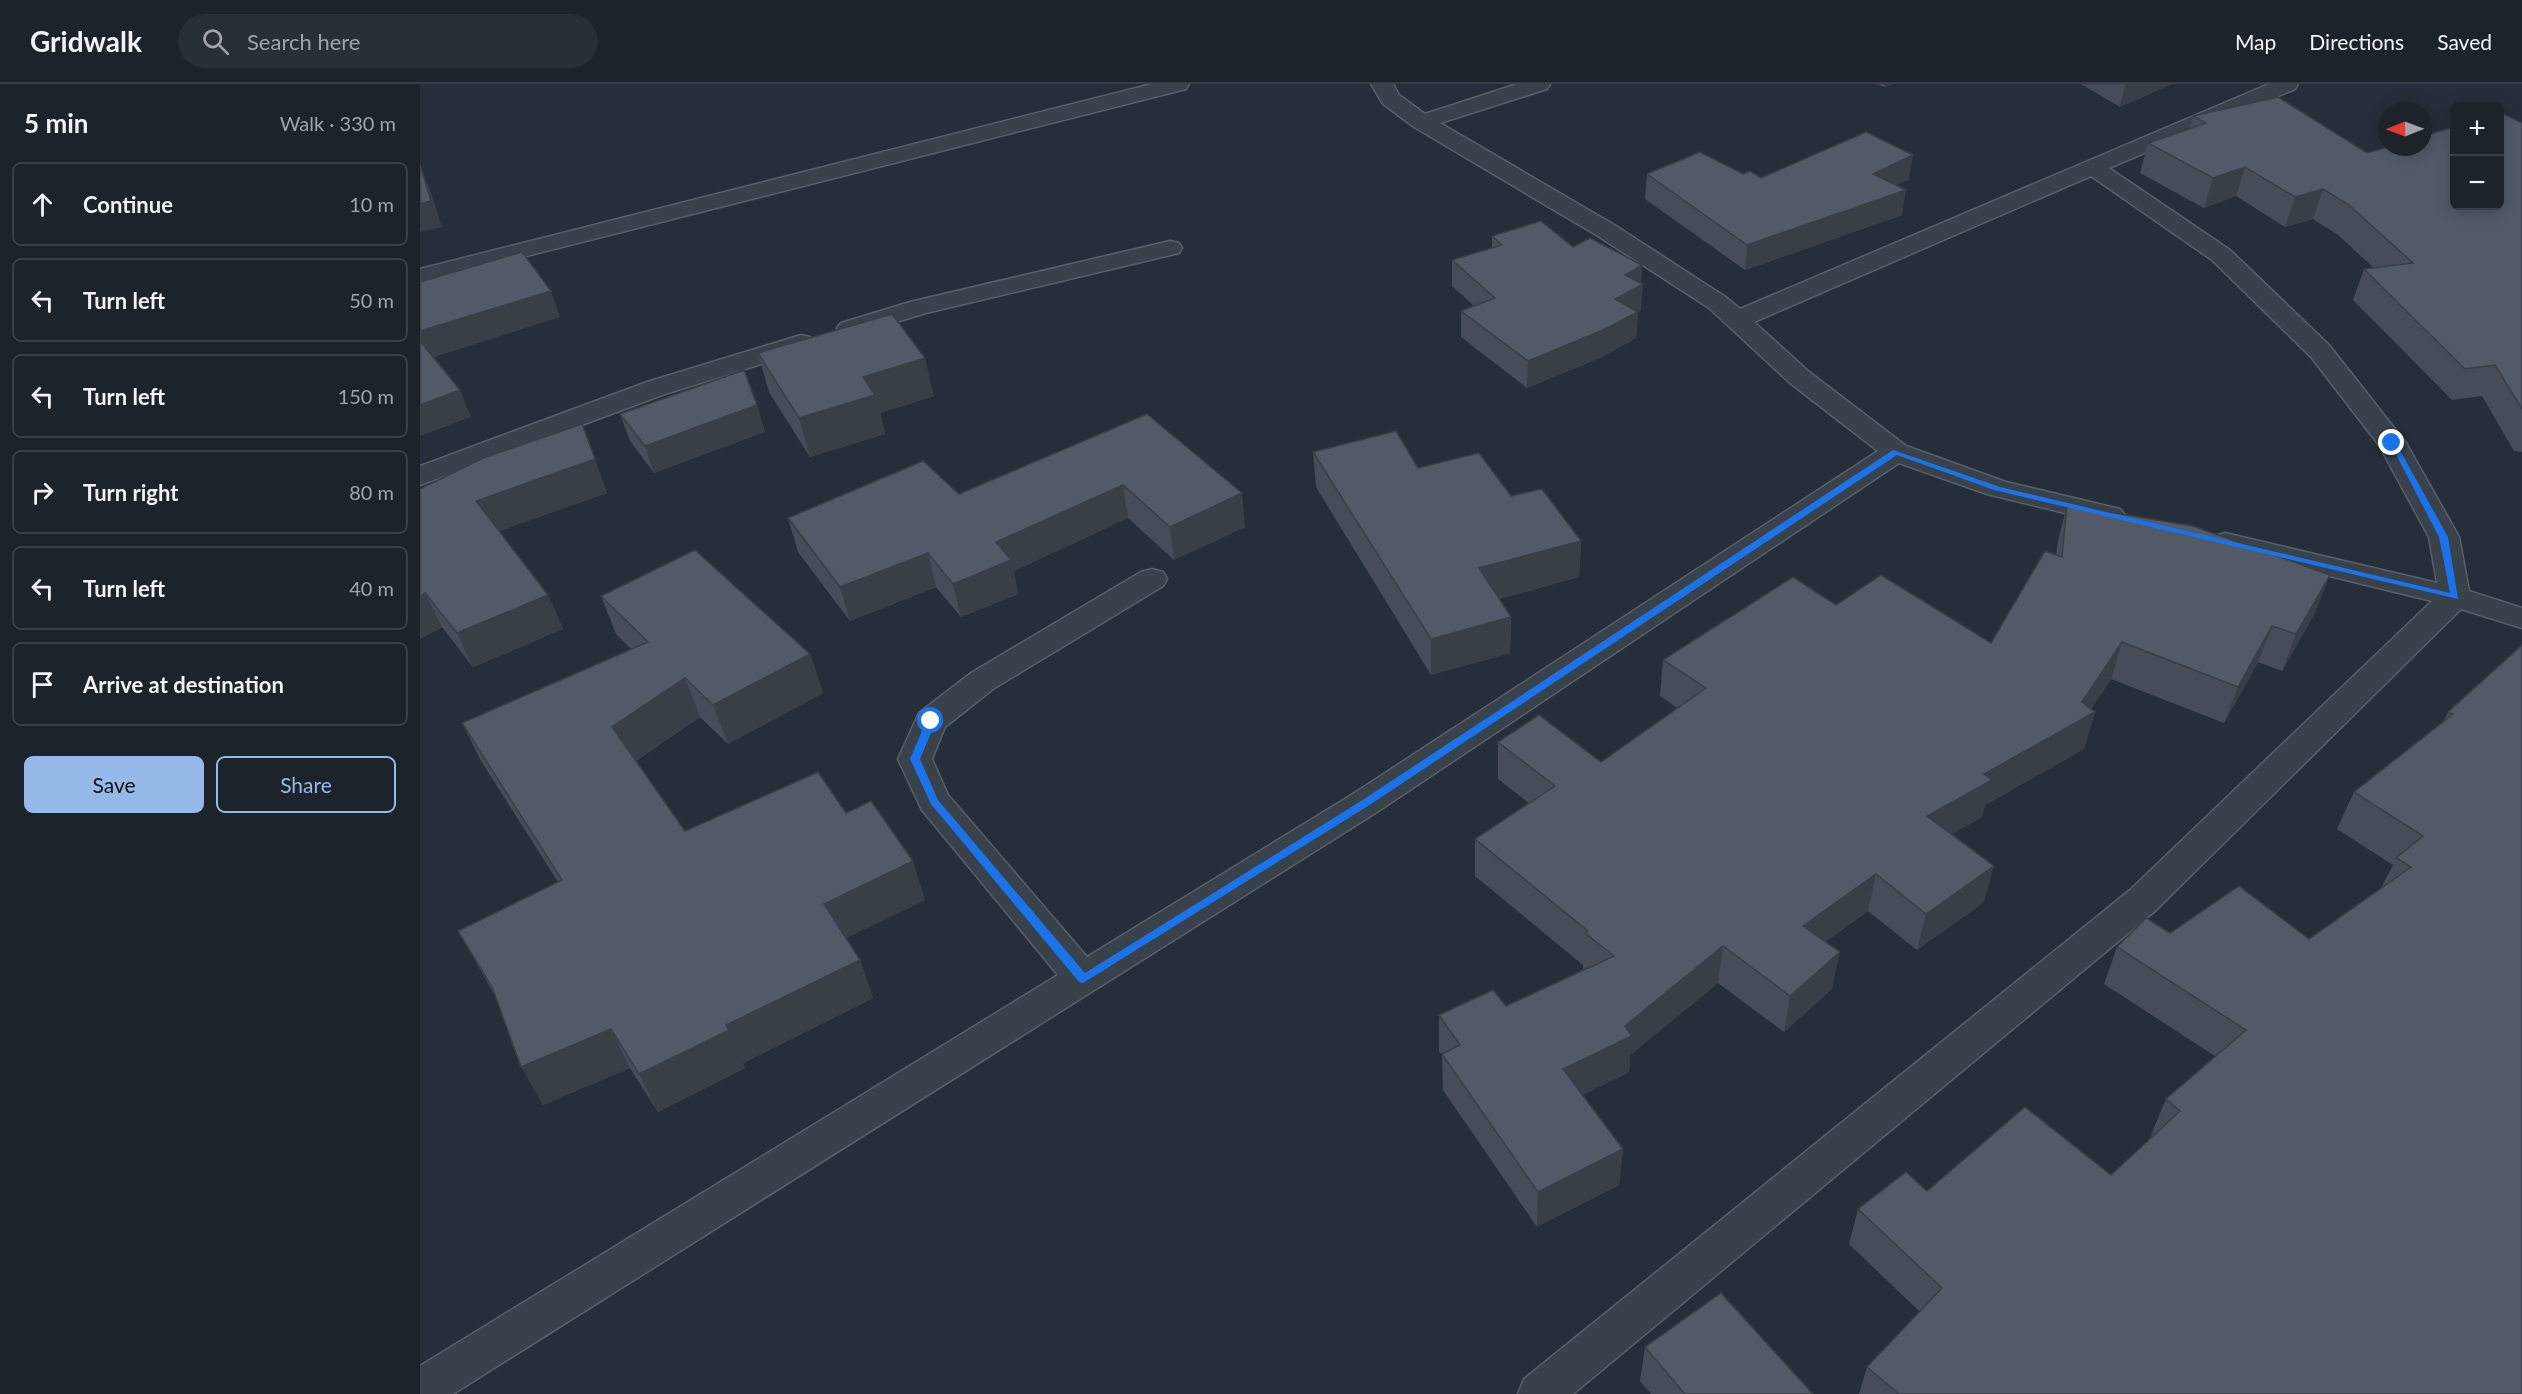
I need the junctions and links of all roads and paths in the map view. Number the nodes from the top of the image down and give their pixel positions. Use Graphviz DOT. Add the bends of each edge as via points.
graph roads {
  1 [pos="1178,84"];
  2 [pos="1382,84"];
  3 [pos="1539,84"];
  4 [pos="2287,84"];
  5 [pos="1422,122"];
  6 [pos="2092,168"];
  7 [pos="1170,248"];
  8 [pos="420,276"];
  9 [pos="1736,320"];
  10 [pos="1896,452"];
  11 [pos="420,476"];
  12 [pos="2134,521"];
  13 [pos="2203,537"];
  14 [pos="1152,579"];
  15 [pos="2455,597"];
  16 [pos="2522,618"];
  17 [pos="1083,979"];
  18 [pos="420,1390"];
  19 [pos="1540,1394"];
  1 -- 8 [label="street"];
  2 -- 5 [label="street" via="1391,99"];
  3 -- 5 [label="street"];
  4 -- 6 [label="street"];
  5 -- 9 [label="street" via="1607,231 1718,303"];
  6 -- 9 [label="street"];
  6 -- 15 [label="street" via="2221,255 2320,351 2392,443 2444,537"];
  7 -- 11 [label="street" via="919,307 656,388"];
  9 -- 10 [label="street" via="1799,377"];
  10 -- 12 [label="street" via="1997,489"];
  10 -- 17 [label="street" via="1365,803"];
  13 -- 15 [label="street"];
  14 -- 17 [label="street" via="982,681 931,721 915,759 934,801"];
  15 -- 16 [label="street"];
  15 -- 19 [label="street" via="2143,900"];
  17 -- 18 [label="street"];
}
